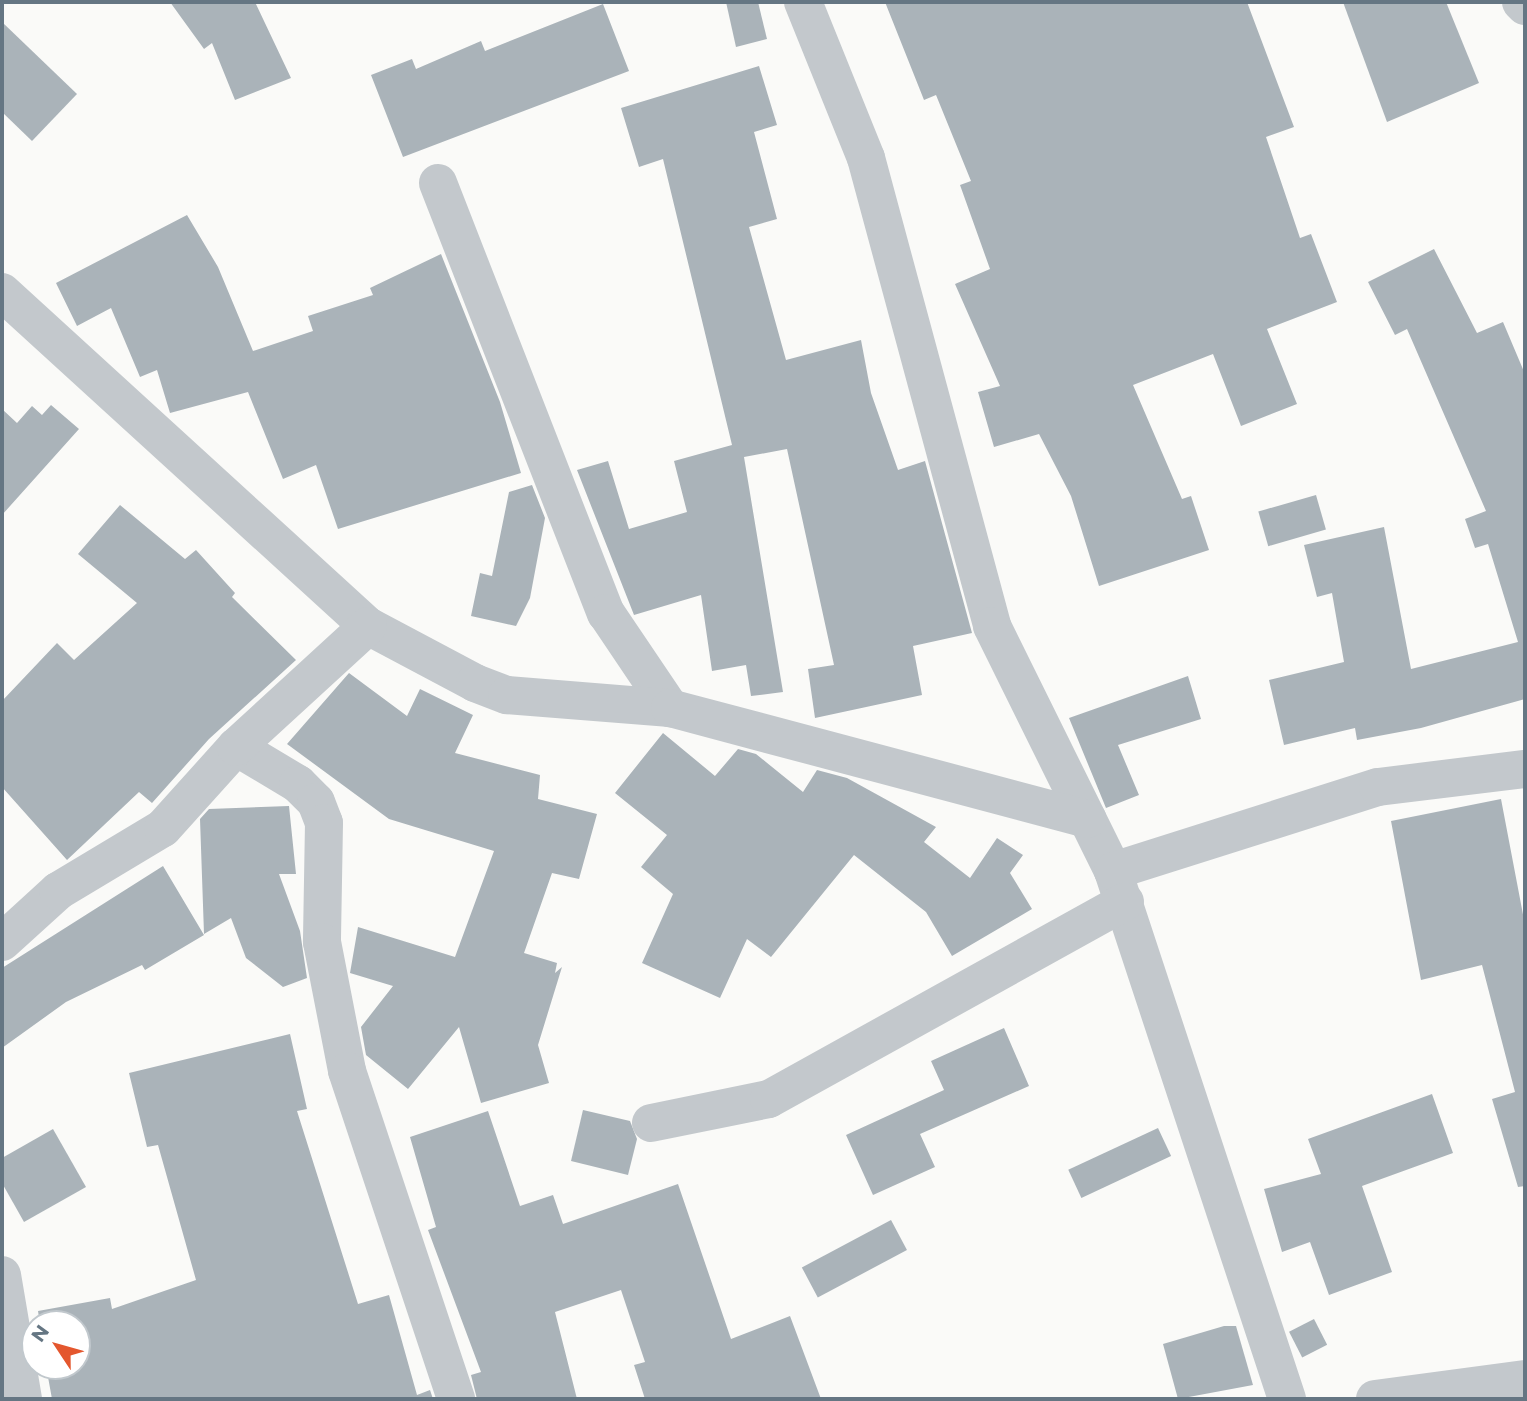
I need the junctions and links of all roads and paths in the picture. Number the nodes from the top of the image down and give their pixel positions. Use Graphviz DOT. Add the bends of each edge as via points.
graph roads {
  1 [pos="803,2"];
  2 [pos="1521,2"];
  3 [pos="1525,6"];
  4 [pos="438,183"];
  5 [pos="2,292"];
  6 [pos="368,626"];
  7 [pos="670,708"];
  8 [pos="236,747"];
  9 [pos="1525,769"];
  10 [pos="1087,820"];
  11 [pos="1119,887"];
  12 [pos="2,942"];
  13 [pos="651,1124"];
  14 [pos="2,1275"];
  15 [pos="1525,1379"];
  16 [pos="23,1399"];
  17 [pos="456,1399"];
  18 [pos="1287,1399"];
  19 [pos="1376,1399"];
  1 -- 10 [label="street" via="866,158 992,626"];
  2 -- 3 [label="street"];
  4 -- 7 [label="street" via="607,613"];
  5 -- 6 [label="street"];
  6 -- 7 [label="street" via="507,695"];
  6 -- 8 [label="street"];
  7 -- 10 [label="street"];
  8 -- 12 [label="street" via="163,828 58,891"];
  8 -- 17 [label="street" via="298,784 316,802 324,823 322,942 347,1071"];
  9 -- 11 [label="street" via="1378,787"];
  10 -- 11 [label="street"];
  11 -- 13 [label="street" via="769,1099"];
  11 -- 18 [label="street"];
  14 -- 16 [label="street"];
  15 -- 19 [label="street"];
}
